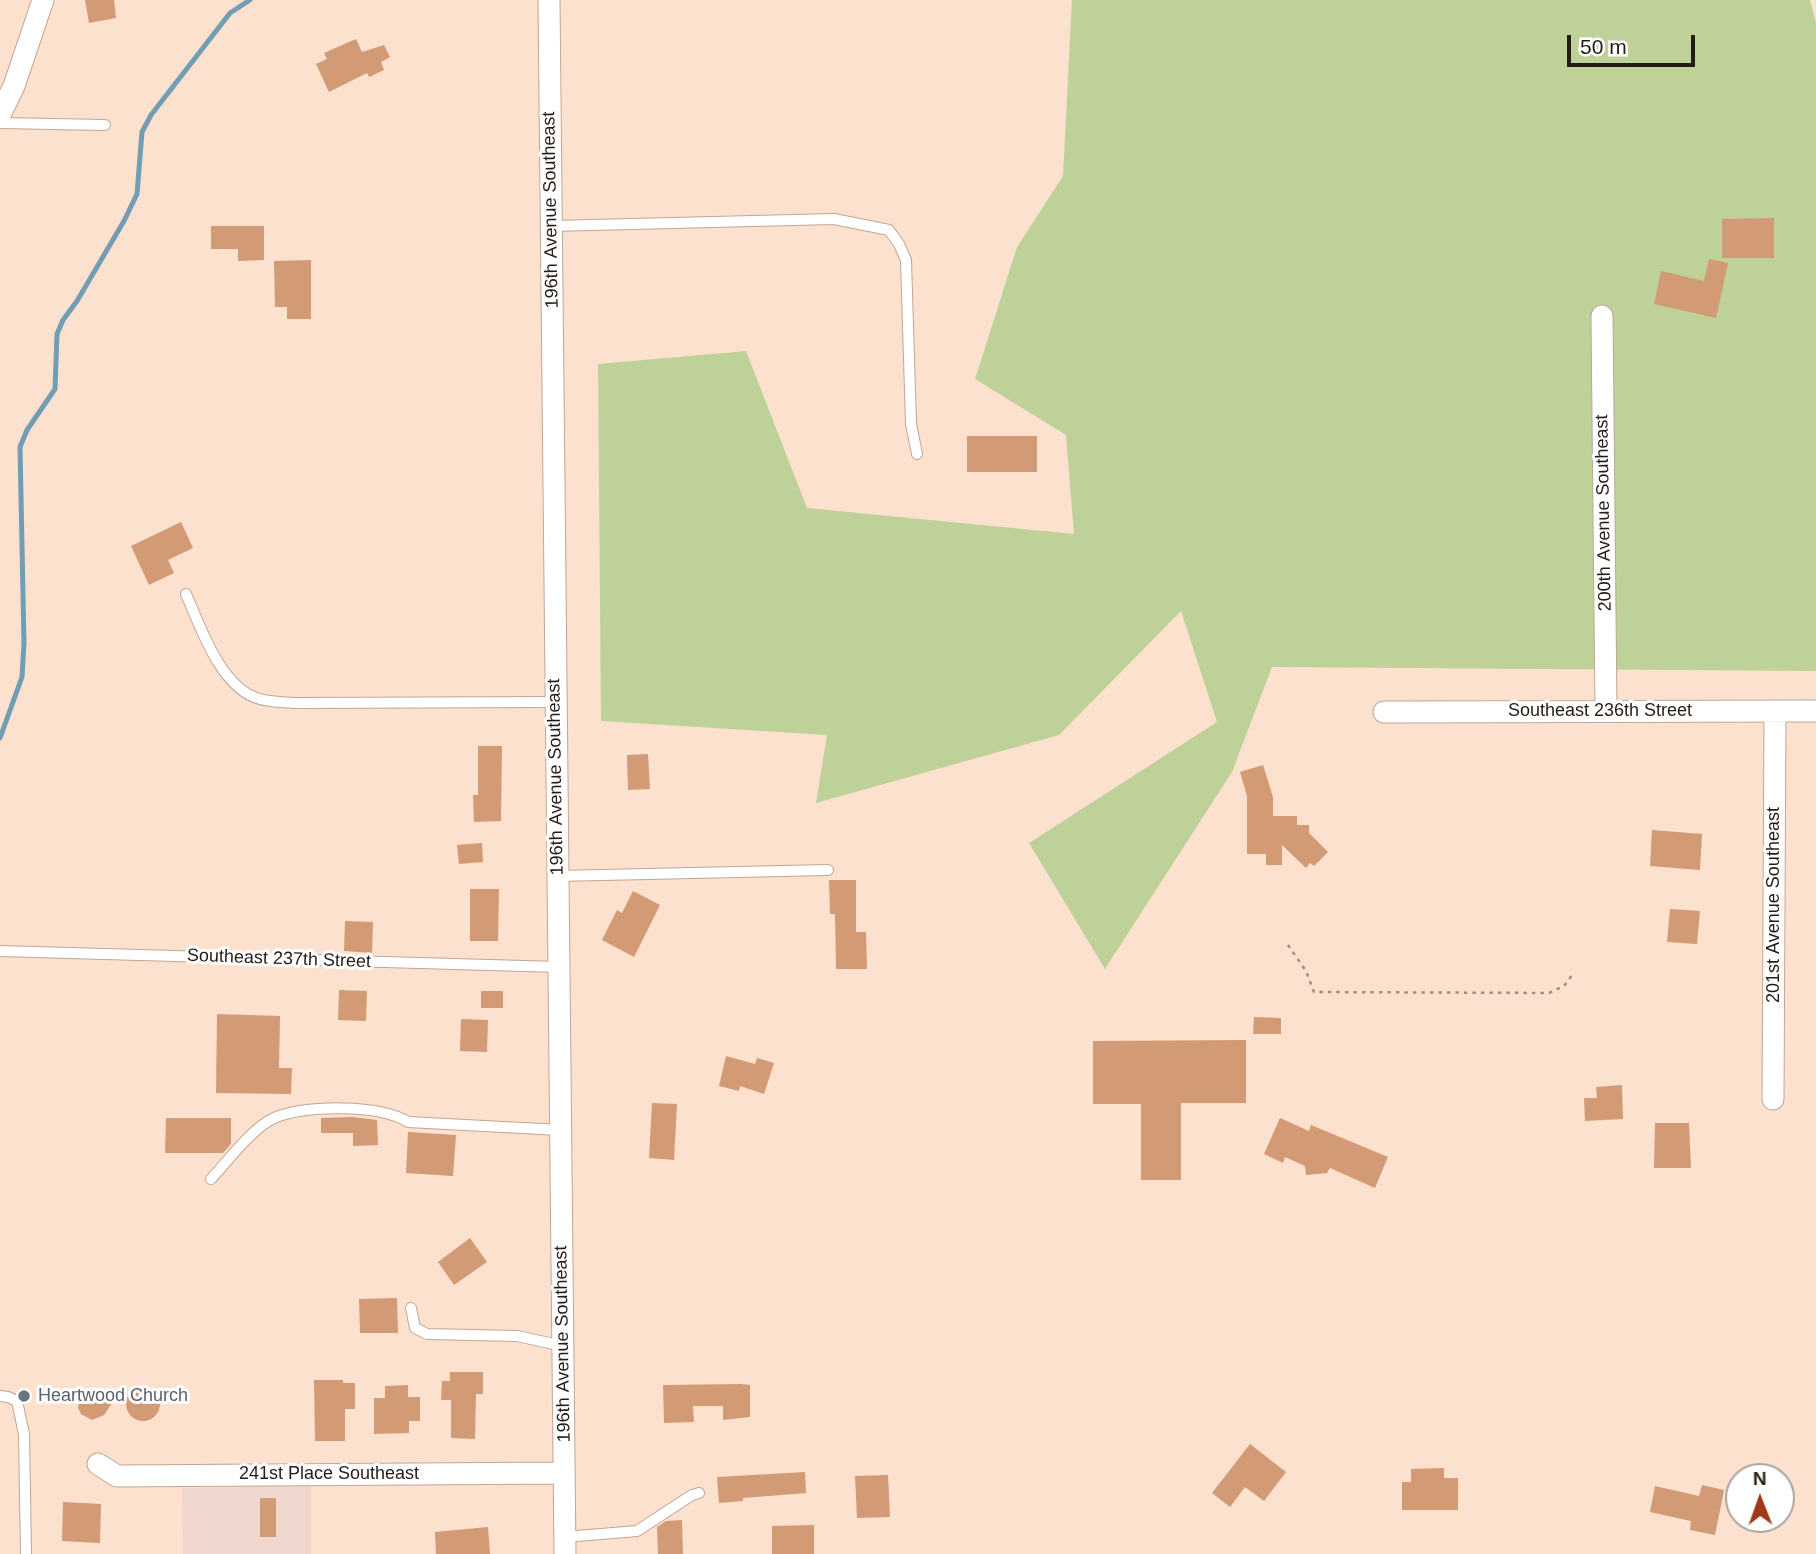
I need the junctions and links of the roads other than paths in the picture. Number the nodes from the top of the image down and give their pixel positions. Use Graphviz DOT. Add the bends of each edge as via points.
graph roads {
  1 [pos="43,0"];
  2 [pos="549,0"];
  3 [pos="0,115"];
  4 [pos="0,123"];
  5 [pos="106,125"];
  6 [pos="551,226"];
  7 [pos="1602,316"];
  8 [pos="917,454"];
  9 [pos="186,594"];
  10 [pos="555,702"];
  11 [pos="1606,711"];
  12 [pos="1775,711"];
  13 [pos="1816,711"];
  14 [pos="1384,712"];
  15 [pos="828,870"];
  16 [pos="557,876"];
  17 [pos="0,951"];
  18 [pos="559,968"];
  19 [pos="1773,1099"];
  20 [pos="560,1130"];
  21 [pos="211,1179"];
  22 [pos="411,1308"];
  23 [pos="563,1346"];
  24 [pos="0,1396"];
  25 [pos="98,1464"];
  26 [pos="564,1473"];
  27 [pos="699,1493"];
  28 [pos="565,1546"];
  29 [pos="26,1554"];
  1 -- 3 [label="street"];
  2 -- 6 [label="street, 196th Avenue Southeast"];
  4 -- 5 [label="lane"];
  6 -- 8 [label="lane" via="834,219 889,230 906,260 911,424"];
  6 -- 10 [label="street, 196th Avenue Southeast"];
  7 -- 11 [label="street, 200th Avenue Southeast"];
  9 -- 10 [label="lane" via="214,657 235,683 258,699 293,703"];
  10 -- 16 [label="street, 196th Avenue Southeast"];
  11 -- 12 [label="street, Southeast 236th Street"];
  11 -- 14 [label="street, Southeast 236th Street"];
  12 -- 13 [label="street, Southeast 236th Street"];
  12 -- 19 [label="street, 201st Avenue Southeast"];
  15 -- 16 [label="lane"];
  16 -- 18 [label="street, 196th Avenue Southeast"];
  17 -- 18 [label="lane, Southeast 237th Street"];
  18 -- 20 [label="street, 196th Avenue Southeast"];
  20 -- 21 [label="lane" via="408,1122 378,1110 316,1109 273,1118"];
  20 -- 23 [label="street, 196th Avenue Southeast"];
  22 -- 23 [label="lane" via="415,1328 428,1334 517,1336"];
  23 -- 26 [label="street, 196th Avenue Southeast"];
  24 -- 29 [label="lane" via="17,1401 24,1434"];
  25 -- 26 [label="street, 241st Place Southeast" via="117,1476"];
  26 -- 28 [label="street, 196th Avenue Southeast"];
  27 -- 28 [label="lane" via="637,1531"];
}
